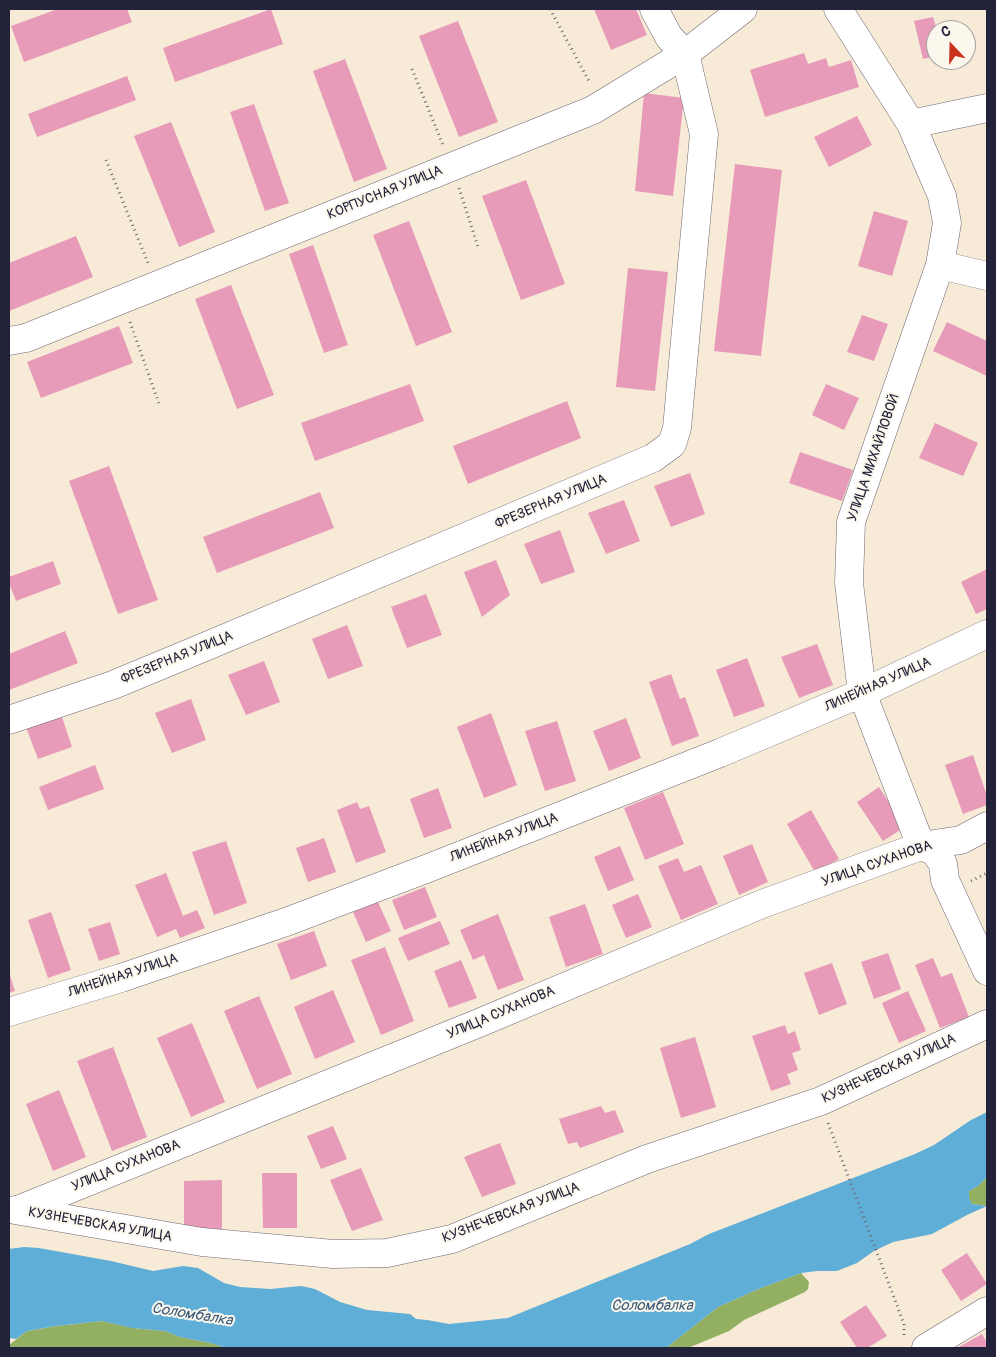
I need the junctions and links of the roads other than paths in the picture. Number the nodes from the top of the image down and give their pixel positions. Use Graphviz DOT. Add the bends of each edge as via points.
graph roads {
  1 [pos="654,9"];
  2 [pos="743,9"];
  3 [pos="838,9"];
  4 [pos="685,54"];
  5 [pos="987,108"];
  6 [pos="911,124"];
  7 [pos="940,265"];
  8 [pos="987,276"];
  9 [pos="9,341"];
  10 [pos="987,634"];
  11 [pos="862,693"];
  12 [pos="9,720"];
  13 [pos="987,826"];
  14 [pos="921,846"];
  15 [pos="987,971"];
  16 [pos="9,1012"];
  17 [pos="987,1024"];
  18 [pos="13,1209"];
  19 [pos="987,1310"];
  20 [pos="915,1344"];
  1 -- 4 [label="street, ФРЕЗЕРНАЯ УЛИЦА" via="669,37"];
  2 -- 4 [label="street, КОРПУСНАЯ УЛИЦА"];
  3 -- 6 [label="street, УЛИЦА МИХАЙЛОВОЙ"];
  4 -- 9 [label="street, КОРПУСНАЯ УЛИЦА" via="593,110 26,338"];
  4 -- 12 [label="street, ФРЕЗЕРНАЯ УЛИЦА" via="704,134 678,428 672,444 653,458 195,651 112,685"];
  5 -- 6 [label="street"];
  6 -- 7 [label="street, УЛИЦА МИХАЙЛОВОЙ" via="942,196 948,223"];
  7 -- 8 [label="street"];
  7 -- 11 [label="street, УЛИЦА МИХАЙЛОВОЙ" via="851,522 849,583"];
  10 -- 11 [label="street, ЛИНЕЙНАЯ УЛИЦА"];
  11 -- 14 [label="street, УЛИЦА МИХАЙЛОВОЙ"];
  11 -- 16 [label="street, ЛИНЕЙНАЯ УЛИЦА" via="703,760 286,922 122,978"];
  13 -- 14 [label="street, УЛИЦА СУХАНОВА" via="961,840"];
  14 -- 15 [label="street" via="935,852 943,864 945,880"];
  14 -- 18 [label="street, УЛИЦА СУХАНОВА" via="762,904 479,1023"];
  17 -- 18 [label="street, КУЗНЕЧЕВСКАЯ УЛИЦА" via="821,1101 647,1159 452,1239 388,1253 333,1254 202,1242"];
  19 -- 20 [label="street"];
}
